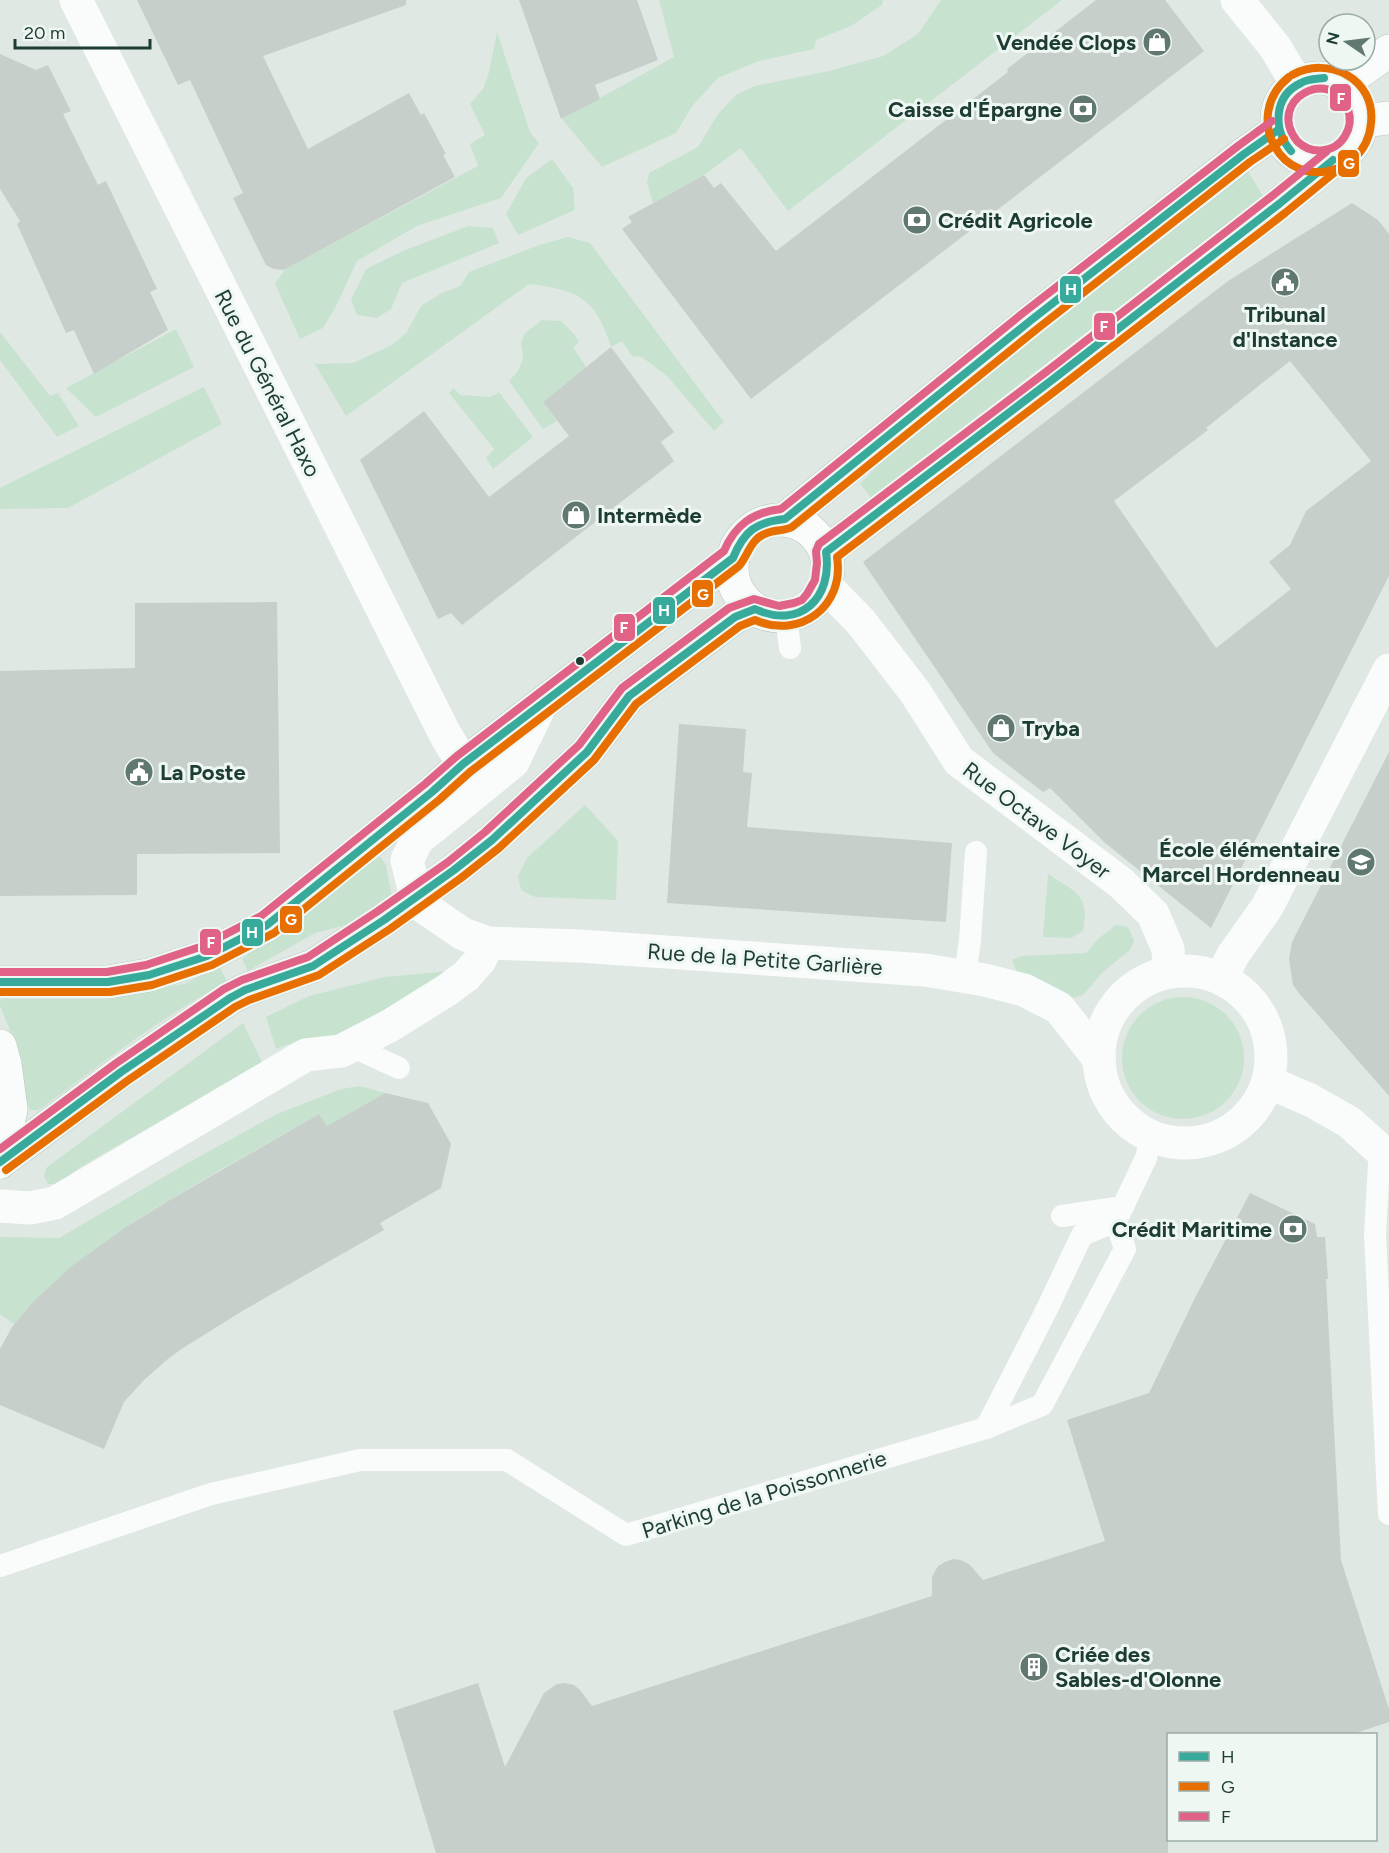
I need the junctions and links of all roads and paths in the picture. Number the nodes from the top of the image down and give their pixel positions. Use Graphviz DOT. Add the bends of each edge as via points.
graph roads {
  1 [pos="76,0"];
  2 [pos="1237,0"];
  3 [pos="1389,51"];
  4 [pos="1297,84"];
  5 [pos="1342,84"];
  6 [pos="1375,119"];
  7 [pos="1278,130"];
  8 [pos="1333,160"];
  9 [pos="785,519"];
  10 [pos="826,552"];
  11 [pos="733,558"];
  12 [pos="826,586"];
  13 [pos="755,609"];
  14 [pos="786,616"];
  15 [pos="790,648"];
  16 [pos="1389,670"];
  17 [pos="540,706"];
  18 [pos="463,764"];
  19 [pos="976,852"];
  20 [pos="412,899"];
  21 [pos="488,943"];
  22 [pos="1169,972"];
  23 [pos="965,976"];
  24 [pos="1221,979"];
  25 [pos="0,982"];
  26 [pos="0,1046"];
  27 [pos="351,1046"];
  28 [pos="1099,1059"];
  29 [pos="399,1068"];
  30 [pos="1268,1082"];
  31 [pos="1151,1137"];
  32 [pos="1384,1154"];
  33 [pos="0,1162"];
  34 [pos="0,1206"];
  35 [pos="1119,1214"];
  36 [pos="1062,1216"];
  37 [pos="986,1428"];
  38 [pos="1389,1514"];
  39 [pos="0,1566"];
  1 -- 18 [label="street, Rue du Général Haxo"];
  2 -- 4 [label="street" via="1275,47"];
  3 -- 5 [label="street"];
  4 -- 5 [label="street" via="1324,77"];
  4 -- 7 [label="street" via="1281,101"];
  5 -- 6 [label="street"];
  6 -- 8 [label="street" via="1360,132 1348,151"];
  7 -- 8 [label="street" via="1293,153 1305,160"];
  7 -- 9 [label="street" via="1030,321"];
  8 -- 10 [label="street" via="1054,380"];
  9 -- 10 [label="street" via="815,533"];
  9 -- 11 [label="street" via="757,525 746,533"];
  10 -- 12 [label="street"];
  11 -- 13 [label="street" via="731,570 738,592"];
  11 -- 17 [label="street"];
  12 -- 14 [label="street" via="810,606"];
  12 -- 22 [label="street, Rue Octave Voyer" via="861,622 915,692 959,761 1121,883 1153,914 1168,949"];
  13 -- 14 [label="street"];
  13 -- 20 [label="street" via="735,617 629,696 587,752 492,840"];
  14 -- 15 [label="lane"];
  16 -- 24 [label="street" via="1267,907"];
  17 -- 18 [label="street"];
  17 -- 20 [label="street" via="513,762 417,840 407,860 414,889"];
  18 -- 25 [label="street" via="267,925 207,956 150,975 108,982"];
  19 -- 23 [label="lane"];
  20 -- 21 [label="street, Rue de la Petite Garlière" via="463,934"];
  20 -- 33 [label="street" via="313,966 230,998 121,1072"];
  21 -- 23 [label="street, Rue de la Petite Garlière" via="579,946"];
  21 -- 27 [label="street" via="466,976"];
  22 -- 24 [label="street" via="1195,971"];
  22 -- 28 [label="street" via="1137,986 1113,1010 1100,1042"];
  23 -- 28 [label="street, Rue de la Petite Garlière" via="1024,990 1059,1008"];
  24 -- 30 [label="street" via="1250,999 1260,1014 1271,1047"];
  26 -- 33 [label="street" via="11,1109"];
  27 -- 29 [label="lane"];
  27 -- 34 [label="street" via="306,1056 55,1203 30,1208"];
  28 -- 31 [label="street" via="1108,1097 1120,1114"];
  30 -- 31 [label="street" via="1251,1114 1222,1136 1186,1144"];
  30 -- 32 [label="street" via="1349,1122"];
  31 -- 35 [label="lane" via="1146,1158"];
  32 -- 38 [label="lane" via="1375,1234"];
  35 -- 36 [label="lane"];
  35 -- 37 [label="lane" via="1083,1235"];
  35 -- 37 [label="lane, Parking de la Poissonnerie" via="1125,1249 1042,1406"];
  37 -- 39 [label="lane, Parking de la Poissonnerie" via="626,1535 507,1460 360,1460 211,1494"];
}
